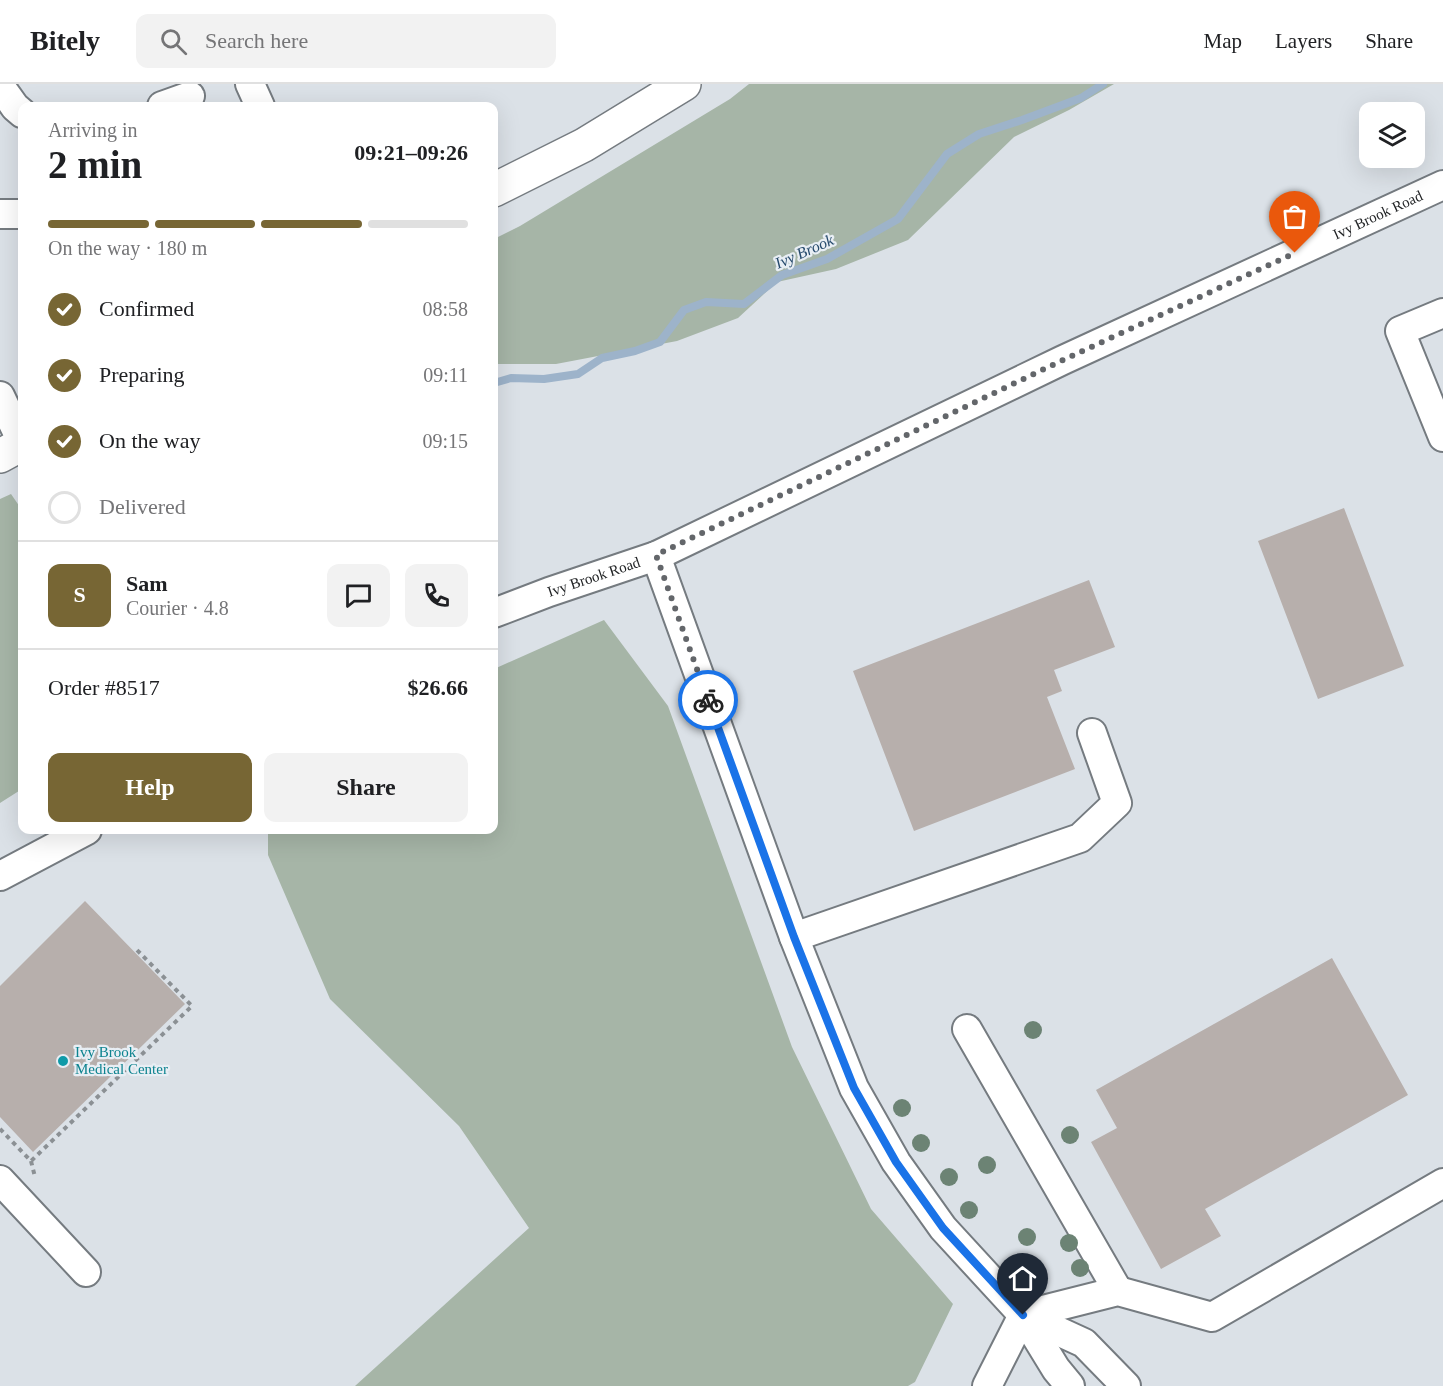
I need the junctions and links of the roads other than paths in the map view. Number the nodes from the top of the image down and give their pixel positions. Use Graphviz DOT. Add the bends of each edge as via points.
graph roads {
  1 [pos="250,84"];
  2 [pos="684,84"];
  3 [pos="0,86"];
  4 [pos="190,95"];
  5 [pos="172,102"];
  6 [pos="258,102"];
  7 [pos="18,110"];
  8 [pos="1443,184"];
  9 [pos="498,188"];
  10 [pos="0,214"];
  11 [pos="18,214"];
  12 [pos="1443,313"];
  13 [pos="0,396"];
  14 [pos="18,434"];
  15 [pos="1443,437"];
  16 [pos="18,445"];
  17 [pos="0,456"];
  18 [pos="656,555"];
  19 [pos="498,612"];
  20 [pos="1092,733"];
  21 [pos="79,834"];
  22 [pos="0,876"];
  23 [pos="794,937"];
  24 [pos="967,1029"];
  25 [pos="0,1180"];
  26 [pos="1443,1183"];
  27 [pos="86,1272"];
  28 [pos="1118,1291"];
  29 [pos="1023,1315"];
  30 [pos="987,1386"];
  31 [pos="1070,1386"];
  32 [pos="1126,1386"];
  1 -- 6 [label="street"];
  2 -- 9 [label="main road" via="584,145"];
  3 -- 7 [label="street"];
  4 -- 5 [label="street"];
  8 -- 18 [label="street, Ivy Brook Road"];
  10 -- 11 [label="street"];
  12 -- 15 [label="street" via="1400,330"];
  13 -- 14 [label="street"];
  16 -- 17 [label="main road"];
  18 -- 19 [label="street, Ivy Brook Road"];
  18 -- 23 [label="street"];
  20 -- 23 [label="street" via="1117,803 1080,838"];
  21 -- 22 [label="street"];
  23 -- 29 [label="street" via="854,1088 896,1162 943,1228"];
  24 -- 28 [label="street"];
  25 -- 27 [label="street"];
  26 -- 28 [label="street" via="1212,1317"];
  28 -- 29 [label="street"];
  29 -- 30 [label="street"];
  29 -- 31 [label="street"];
  29 -- 32 [label="street" via="1084,1343"];
}
